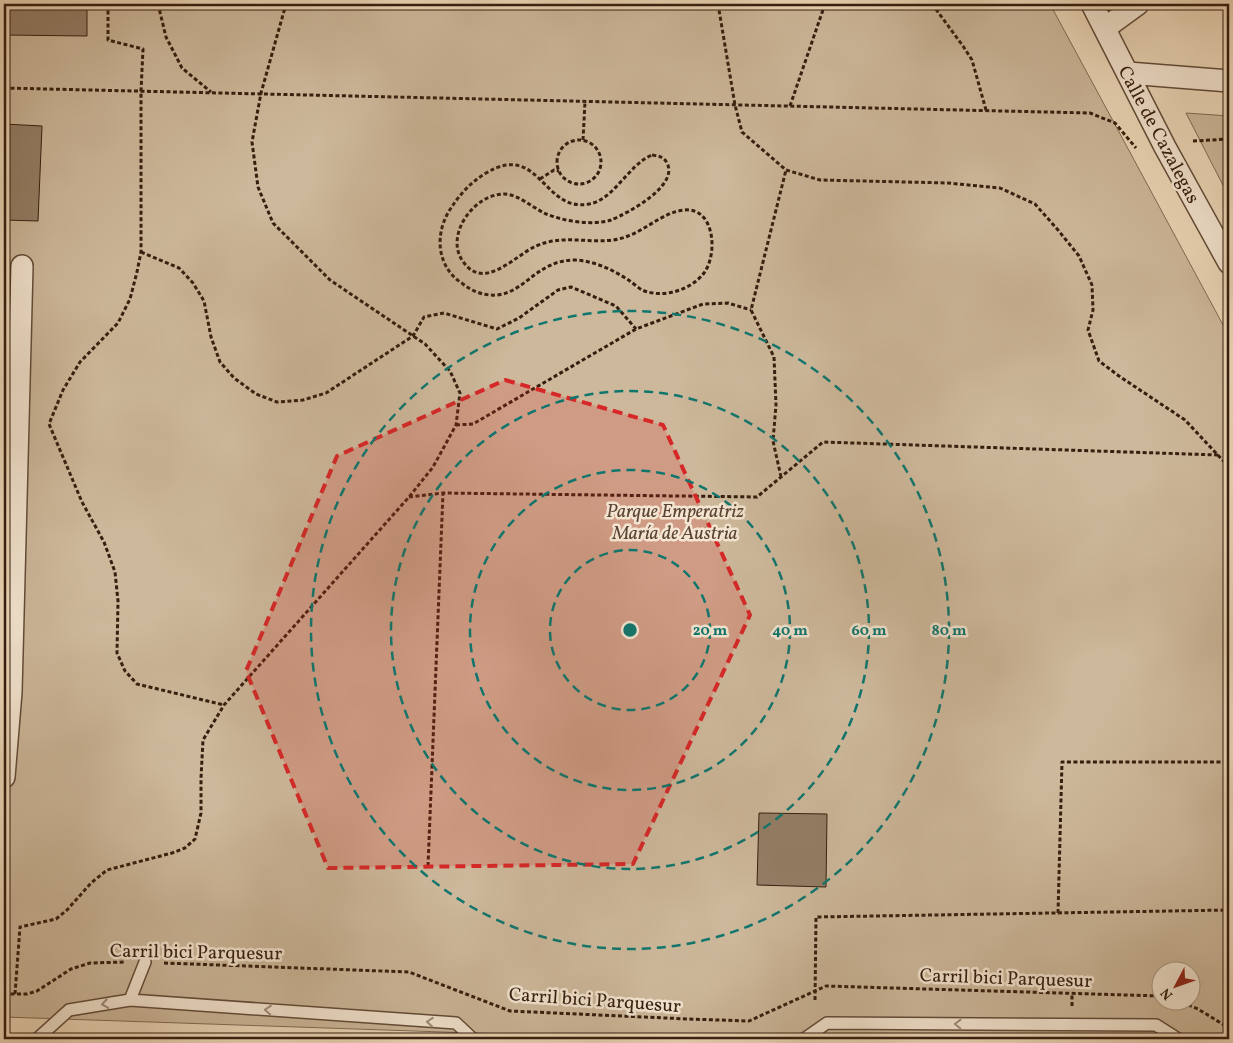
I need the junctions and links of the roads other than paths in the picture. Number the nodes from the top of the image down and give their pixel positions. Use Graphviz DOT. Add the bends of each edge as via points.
graph roads {
  1 [pos="1092,4"];
  2 [pos="1138,4"];
  3 [pos="1105,28"];
  4 [pos="1128,73"];
  5 [pos="1229,81"];
  6 [pos="1229,263"];
  7 [pos="22,266"];
  8 [pos="4,777"];
  9 [pos="145,962"];
  10 [pos="130,1000"];
  11 [pos="37,1039"];
  12 [pos="473,1039"];
  13 [pos="804,1039"];
  14 [pos="1178,1039"];
  1 -- 3 [label="street, Calle de Cazalegas"];
  2 -- 3 [label="street"];
  3 -- 4 [label="street, Calle de Cazalegas"];
  4 -- 5 [label="street"];
  4 -- 6 [label="street, Calle de Cazalegas"];
  7 -- 8 [label="street" via="11,692"];
  9 -- 10 [label="lane"];
  10 -- 11 [label="lane, one-way" via="69,1010"];
  12 -- 10 [label="lane, one-way" via="456,1023"];
  14 -- 13 [label="lane, one-way" via="1156,1025 836,1023 827,1023"];
}
